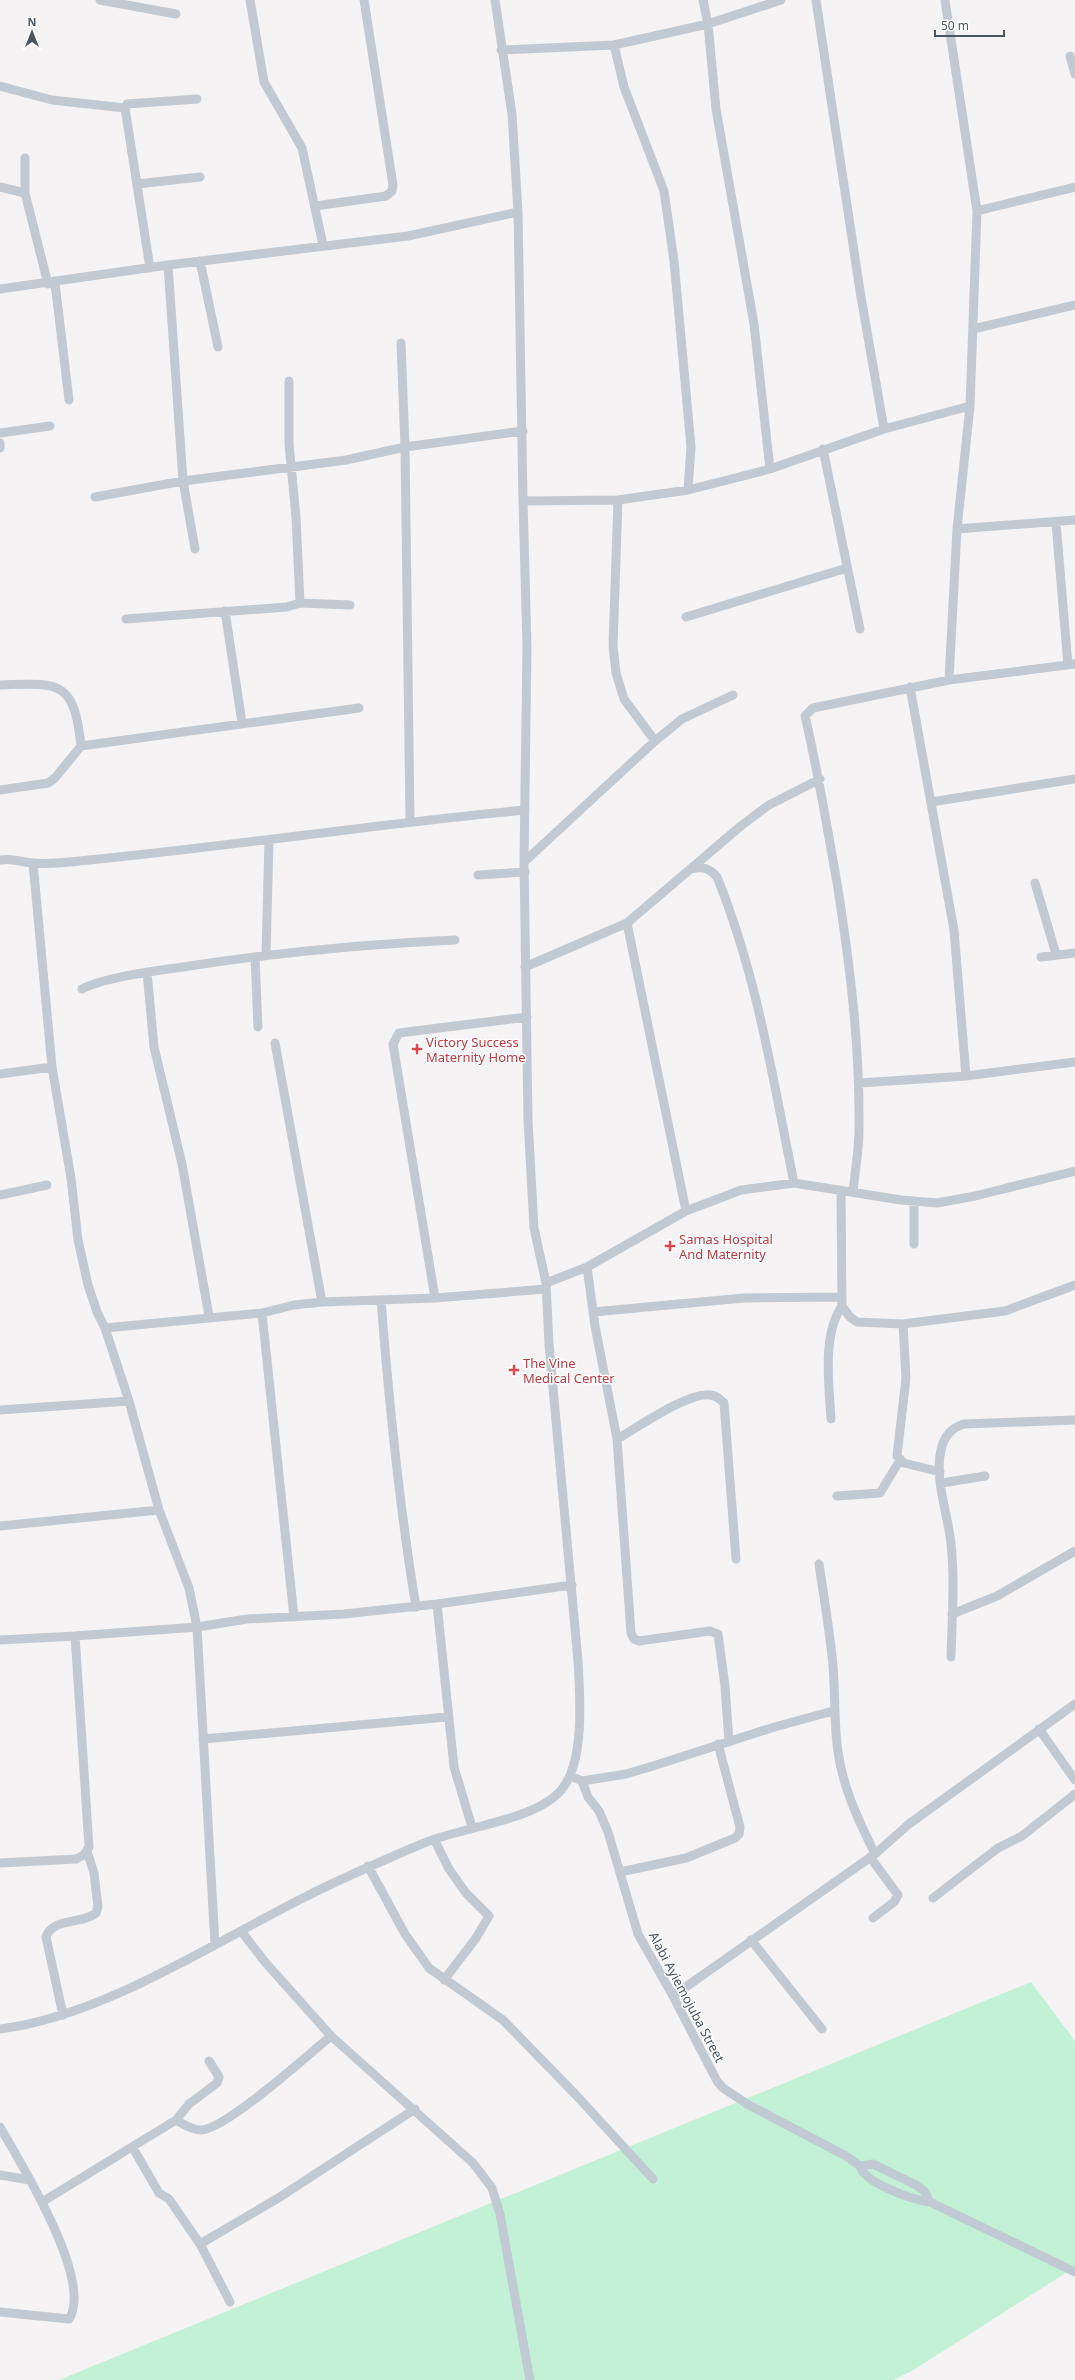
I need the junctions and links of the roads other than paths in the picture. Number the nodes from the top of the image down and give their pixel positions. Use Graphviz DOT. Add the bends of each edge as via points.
graph roads {
  1 [pos="100,0"];
  2 [pos="250,0"];
  3 [pos="364,0"];
  4 [pos="495,0"];
  5 [pos="703,0"];
  6 [pos="781,0"];
  7 [pos="816,0"];
  8 [pos="945,0"];
  9 [pos="176,14"];
  10 [pos="708,24"];
  11 [pos="614,45"];
  12 [pos="501,50"];
  13 [pos="1070,56"];
  14 [pos="1075,74"];
  15 [pos="0,86"];
  16 [pos="197,99"];
  17 [pos="125,108"];
  18 [pos="25,158"];
  19 [pos="200,177"];
  20 [pos="137,184"];
  21 [pos="0,187"];
  22 [pos="1075,187"];
  23 [pos="25,193"];
  24 [pos="315,206"];
  25 [pos="976,211"];
  26 [pos="518,212"];
  27 [pos="323,245"];
  28 [pos="200,261"];
  29 [pos="168,265"];
  30 [pos="150,268"];
  31 [pos="51,283"];
  32 [pos="0,290"];
  33 [pos="1075,305"];
  34 [pos="973,329"];
  35 [pos="401,343"];
  36 [pos="218,347"];
  37 [pos="289,381"];
  38 [pos="69,400"];
  39 [pos="970,406"];
  40 [pos="50,426"];
  41 [pos="884,429"];
  42 [pos="523,431"];
  43 [pos="0,433"];
  44 [pos="0,443"];
  45 [pos="405,447"];
  46 [pos="0,448"];
  47 [pos="823,448"];
  48 [pos="292,465"];
  49 [pos="770,469"];
  50 [pos="183,481"];
  51 [pos="688,490"];
  52 [pos="95,497"];
  53 [pos="618,500"];
  54 [pos="523,501"];
  55 [pos="1075,520"];
  56 [pos="1056,522"];
  57 [pos="957,529"];
  58 [pos="195,549"];
  59 [pos="847,568"];
  60 [pos="300,603"];
  61 [pos="350,605"];
  62 [pos="226,611"];
  63 [pos="686,617"];
  64 [pos="126,619"];
  65 [pos="860,630"];
  66 [pos="1072,664"];
  67 [pos="949,680"];
  68 [pos="0,685"];
  69 [pos="910,687"];
  70 [pos="733,695"];
  71 [pos="359,708"];
  72 [pos="242,723"];
  73 [pos="654,741"];
  74 [pos="81,746"];
  75 [pos="1075,778"];
  76 [pos="820,779"];
  77 [pos="0,790"];
  78 [pos="931,802"];
  79 [pos="525,810"];
  80 [pos="410,820"];
  81 [pos="269,840"];
  82 [pos="0,860"];
  83 [pos="524,862"];
  84 [pos="33,863"];
  85 [pos="692,869"];
  86 [pos="525,872"];
  87 [pos="478,875"];
  88 [pos="1034,883"];
  89 [pos="627,923"];
  90 [pos="455,940"];
  91 [pos="1075,953"];
  92 [pos="1056,954"];
  93 [pos="266,955"];
  94 [pos="1041,956"];
  95 [pos="255,957"];
  96 [pos="525,967"];
  97 [pos="147,972"];
  98 [pos="82,989"];
  99 [pos="527,1017"];
  100 [pos="258,1027"];
  101 [pos="275,1043"];
  102 [pos="1075,1062"];
  103 [pos="52,1067"];
  104 [pos="0,1074"];
  105 [pos="966,1076"];
  106 [pos="859,1084"];
  107 [pos="1075,1171"];
  108 [pos="794,1183"];
  109 [pos="47,1185"];
  110 [pos="841,1190"];
  111 [pos="853,1192"];
  112 [pos="0,1195"];
  113 [pos="914,1202"];
  114 [pos="686,1211"];
  115 [pos="914,1244"];
  116 [pos="587,1267"];
  117 [pos="1075,1285"];
  118 [pos="546,1286"];
  119 [pos="435,1298"];
  120 [pos="381,1300"];
  121 [pos="842,1301"];
  122 [pos="322,1302"];
  123 [pos="593,1312"];
  124 [pos="262,1313"];
  125 [pos="209,1316"];
  126 [pos="903,1324"];
  127 [pos="105,1328"];
  128 [pos="129,1401"];
  129 [pos="0,1410"];
  130 [pos="831,1419"];
  131 [pos="1075,1420"];
  132 [pos="617,1439"];
  133 [pos="900,1460"];
  134 [pos="940,1472"];
  135 [pos="985,1476"];
  136 [pos="942,1483"];
  137 [pos="837,1496"];
  138 [pos="158,1510"];
  139 [pos="0,1526"];
  140 [pos="1075,1551"];
  141 [pos="736,1559"];
  142 [pos="819,1564"];
  143 [pos="572,1585"];
  144 [pos="437,1604"];
  145 [pos="416,1606"];
  146 [pos="952,1614"];
  147 [pos="294,1617"];
  148 [pos="197,1627"];
  149 [pos="75,1636"];
  150 [pos="0,1640"];
  151 [pos="950,1657"];
  152 [pos="1075,1704"];
  153 [pos="834,1711"];
  154 [pos="447,1718"];
  155 [pos="1039,1729"];
  156 [pos="203,1739"];
  157 [pos="729,1742"];
  158 [pos="718,1744"];
  159 [pos="571,1776"];
  160 [pos="1075,1780"];
  161 [pos="582,1781"];
  162 [pos="1075,1794"];
  163 [pos="472,1827"];
  164 [pos="434,1839"];
  165 [pos="87,1851"];
  166 [pos="873,1856"];
  167 [pos="0,1863"];
  168 [pos="368,1866"];
  169 [pos="620,1872"];
  170 [pos="933,1898"];
  171 [pos="873,1918"];
  172 [pos="241,1931"];
  173 [pos="751,1940"];
  174 [pos="214,1945"];
  175 [pos="444,1980"];
  176 [pos="673,1996"];
  177 [pos="63,2015"];
  178 [pos="822,2028"];
  179 [pos="0,2029"];
  180 [pos="331,2036"];
  181 [pos="209,2061"];
  182 [pos="415,2110"];
  183 [pos="176,2120"];
  184 [pos="0,2127"];
  185 [pos="133,2148"];
  186 [pos="860,2166"];
  187 [pos="0,2175"];
  188 [pos="653,2179"];
  189 [pos="30,2180"];
  190 [pos="42,2202"];
  191 [pos="930,2202"];
  192 [pos="200,2244"];
  193 [pos="1075,2272"];
  194 [pos="230,2302"];
  195 [pos="0,2312"];
  196 [pos="530,2380"];
  1 -- 9 [label="street"];
  2 -- 24 [label="street" via="264,82 302,148"];
  3 -- 24 [label="street" via="392,191 386,196"];
  4 -- 12 [label="street"];
  5 -- 10 [label="street"];
  6 -- 10 [label="street"];
  7 -- 41 [label="street" via="860,291"];
  8 -- 25 [label="street"];
  10 -- 11 [label="street"];
  10 -- 49 [label="street" via="716,110 754,324"];
  11 -- 12 [label="street"];
  11 -- 51 [label="street" via="624,87 664,191 674,261 691,447"];
  12 -- 26 [label="street" via="512,114"];
  13 -- 14 [label="street"];
  15 -- 17 [label="street" via="52,100"];
  16 -- 17 [label="street" via="149,101 127,104"];
  17 -- 20 [label="street"];
  18 -- 23 [label="street"];
  19 -- 20 [label="street"];
  20 -- 30 [label="street"];
  21 -- 23 [label="street"];
  22 -- 25 [label="street"];
  23 -- 31 [label="street"];
  24 -- 27 [label="street"];
  25 -- 34 [label="street"];
  26 -- 27 [label="street" via="408,236"];
  26 -- 42 [label="street"];
  27 -- 28 [label="street"];
  28 -- 29 [label="street"];
  28 -- 36 [label="street"];
  29 -- 30 [label="street"];
  29 -- 50 [label="street"];
  30 -- 31 [label="street"];
  31 -- 32 [label="street"];
  31 -- 38 [label="street"];
  33 -- 34 [label="street"];
  34 -- 39 [label="street"];
  35 -- 45 [label="street"];
  37 -- 48 [label="street"];
  39 -- 41 [label="street"];
  39 -- 57 [label="street"];
  40 -- 43 [label="street"];
  41 -- 47 [label="street"];
  42 -- 45 [label="street"];
  42 -- 54 [label="street"];
  44 -- 46 [label="street"];
  45 -- 48 [label="street" via="346,460"];
  45 -- 80 [label="street"];
  47 -- 49 [label="street"];
  47 -- 59 [label="street"];
  48 -- 50 [label="street"];
  48 -- 60 [label="street"];
  49 -- 51 [label="street"];
  50 -- 52 [label="street"];
  50 -- 58 [label="street"];
  51 -- 53 [label="street"];
  53 -- 54 [label="street"];
  53 -- 73 [label="street" via="613,646 616,673 624,699"];
  54 -- 79 [label="street" via="527,647"];
  55 -- 56 [label="street"];
  56 -- 57 [label="street"];
  56 -- 66 [label="street"];
  57 -- 67 [label="street"];
  59 -- 63 [label="street"];
  59 -- 65 [label="street"];
  60 -- 61 [label="street"];
  60 -- 62 [label="street" via="287,607"];
  62 -- 64 [label="street"];
  62 -- 72 [label="street"];
  66 -- 67 [label="street"];
  67 -- 69 [label="street"];
  68 -- 74 [label="street" via="46,684 65,693 73,703 78,716"];
  69 -- 76 [label="street" via="813,708 808,712 805,716"];
  69 -- 78 [label="street"];
  70 -- 73 [label="street" via="682,719"];
  71 -- 72 [label="street"];
  72 -- 74 [label="street"];
  73 -- 83 [label="street"];
  74 -- 77 [label="street" via="48,783"];
  75 -- 78 [label="street"];
  76 -- 85 [label="street" via="769,805"];
  76 -- 106 [label="street" via="850,963 858,1043"];
  78 -- 105 [label="street" via="954,930"];
  79 -- 80 [label="street"];
  79 -- 83 [label="street"];
  80 -- 81 [label="street"];
  81 -- 84 [label="street" via="98,859"];
  81 -- 93 [label="street"];
  82 -- 84 [label="street" via="9,858"];
  83 -- 86 [label="street"];
  84 -- 103 [label="street"];
  85 -- 89 [label="street"];
  85 -- 108 [label="street" via="710,869 717,877 743,949"];
  86 -- 87 [label="street"];
  86 -- 96 [label="street"];
  88 -- 92 [label="street"];
  89 -- 96 [label="street"];
  89 -- 114 [label="street"];
  90 -- 93 [label="street" via="380,943"];
  91 -- 92 [label="street"];
  92 -- 94 [label="street"];
  93 -- 95 [label="street"];
  95 -- 97 [label="street"];
  95 -- 100 [label="street"];
  96 -- 99 [label="street"];
  97 -- 98 [label="street"];
  97 -- 125 [label="street" via="154,1047 182,1164"];
  99 -- 118 [label="street" via="528,1120 534,1228"];
  99 -- 119 [label="street" via="399,1033 393,1044"];
  101 -- 122 [label="street"];
  102 -- 105 [label="street"];
  103 -- 104 [label="street"];
  103 -- 127 [label="street" via="72,1178 78,1240 88,1285"];
  105 -- 106 [label="street"];
  106 -- 111 [label="street" via="859,1130"];
  107 -- 113 [label="street" via="954,1201"];
  108 -- 110 [label="street"];
  108 -- 114 [label="street" via="741,1190"];
  109 -- 112 [label="street"];
  110 -- 111 [label="street"];
  110 -- 121 [label="street"];
  111 -- 113 [label="street"];
  113 -- 115 [label="street"];
  114 -- 116 [label="street"];
  116 -- 118 [label="street"];
  116 -- 123 [label="street"];
  117 -- 126 [label="street" via="1005,1311"];
  118 -- 119 [label="street"];
  118 -- 143 [label="street" via="549,1344"];
  119 -- 120 [label="street"];
  120 -- 122 [label="street"];
  120 -- 145 [label="street" via="391,1432"];
  121 -- 123 [label="street" via="744,1298"];
  121 -- 126 [label="street" via="850,1317 857,1322"];
  121 -- 130 [label="street" via="831,1336 828,1366"];
  122 -- 124 [label="street" via="294,1305"];
  123 -- 132 [label="street"];
  124 -- 125 [label="street"];
  124 -- 147 [label="street"];
  125 -- 127 [label="street"];
  126 -- 133 [label="street" via="906,1378 896,1452"];
  127 -- 128 [label="street"];
  128 -- 129 [label="street"];
  128 -- 138 [label="street"];
  131 -- 134 [label="street" via="964,1424 953,1428 942,1447"];
  132 -- 141 [label="street" via="675,1405 693,1398 710,1394 724,1403"];
  132 -- 157 [label="street" via="631,1634 638,1641 716,1632 725,1686"];
  133 -- 134 [label="street"];
  133 -- 137 [label="street" via="880,1492"];
  134 -- 136 [label="street"];
  135 -- 136 [label="street"];
  136 -- 146 [label="street" via="951,1544"];
  138 -- 139 [label="street"];
  138 -- 148 [label="street" via="189,1588"];
  140 -- 146 [label="street" via="997,1596"];
  142 -- 153 [label="street" via="833,1668"];
  143 -- 144 [label="street"];
  143 -- 159 [label="street" via="581,1710"];
  144 -- 145 [label="street"];
  144 -- 154 [label="street"];
  145 -- 147 [label="street"];
  146 -- 151 [label="street"];
  147 -- 148 [label="street"];
  148 -- 149 [label="street"];
  148 -- 156 [label="street"];
  149 -- 150 [label="street"];
  149 -- 165 [label="street" via="89,1839"];
  152 -- 155 [label="street"];
  153 -- 157 [label="street"];
  153 -- 166 [label="street" via="842,1771 848,1794"];
  154 -- 156 [label="street"];
  154 -- 163 [label="street" via="454,1767"];
  155 -- 160 [label="street"];
  155 -- 166 [label="street" via="909,1824"];
  156 -- 174 [label="street"];
  157 -- 158 [label="street"];
  158 -- 161 [label="street" via="633,1772"];
  158 -- 169 [label="street" via="740,1827 739,1834 686,1858"];
  159 -- 161 [label="street"];
  159 -- 163 [label="street" via="562,1790 530,1812"];
  161 -- 169 [label="street, Alabi Ayiemojuba Street" via="608,1832"];
  162 -- 170 [label="street" via="1022,1836 998,1848"];
  163 -- 164 [label="street"];
  164 -- 168 [label="street"];
  164 -- 175 [label="street" via="449,1869 466,1893 489,1916 476,1938"];
  165 -- 167 [label="street" via="76,1859"];
  165 -- 177 [label="street" via="94,1872 98,1907 96,1913 87,1919 55,1926 48,1931 46,1937"];
  166 -- 171 [label="street" via="898,1895 894,1902"];
  166 -- 173 [label="street"];
  168 -- 172 [label="street"];
  168 -- 175 [label="street" via="405,1934 429,1968"];
  169 -- 176 [label="street, Alabi Ayiemojuba Street" via="638,1934"];
  172 -- 174 [label="street"];
  172 -- 180 [label="street"];
  173 -- 176 [label="street"];
  173 -- 178 [label="street"];
  174 -- 177 [label="street" via="134,1985"];
  175 -- 188 [label="street" via="503,2020"];
  176 -- 186 [label="street, Alabi Ayiemojuba Street" via="712,2073 723,2088 768,2116 846,2156"];
  177 -- 179 [label="street"];
  180 -- 182 [label="street"];
  180 -- 183 [label="street" via="262,2094 212,2128 195,2130"];
  181 -- 183 [label="street" via="219,2077 217,2084 189,2104"];
  182 -- 192 [label="street" via="280,2197"];
  182 -- 196 [label="street" via="473,2163 492,2188 500,2214"];
  183 -- 185 [label="street"];
  184 -- 189 [label="street"];
  185 -- 190 [label="street"];
  185 -- 192 [label="street" via="159,2193 169,2199"];
  186 -- 191 [label="street, Alabi Ayiemojuba Street" via="864,2175 909,2198"];
  186 -- 191 [label="street" via="873,2164 916,2184 924,2191"];
  187 -- 189 [label="street"];
  189 -- 190 [label="street"];
  190 -- 195 [label="street" via="68,2258 73,2313 69,2320"];
  191 -- 193 [label="street"];
  192 -- 194 [label="street"];
}
